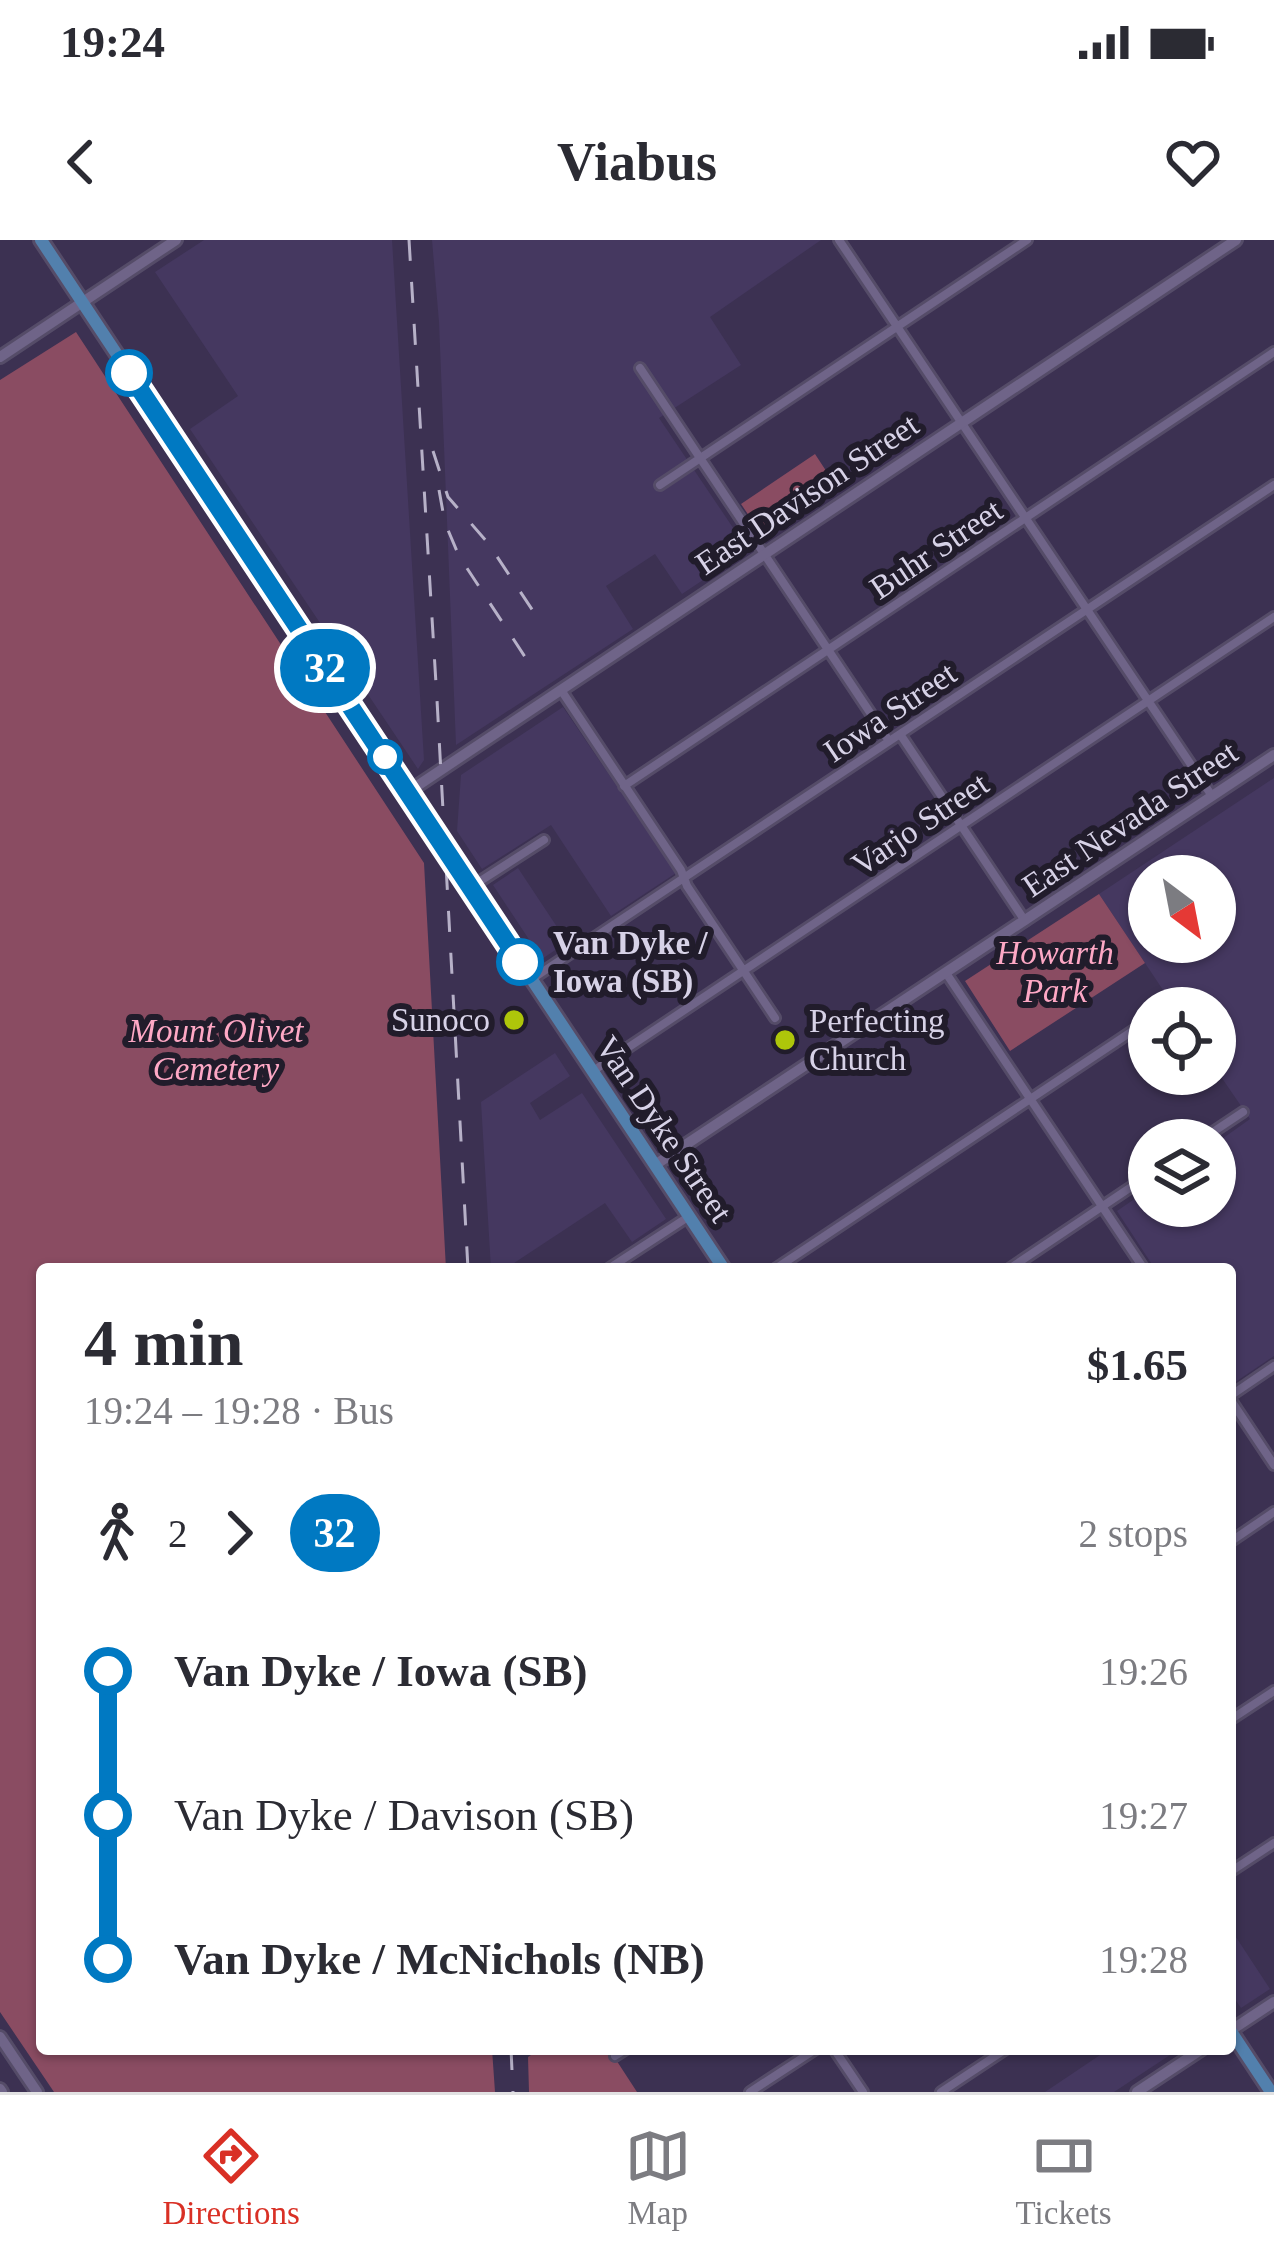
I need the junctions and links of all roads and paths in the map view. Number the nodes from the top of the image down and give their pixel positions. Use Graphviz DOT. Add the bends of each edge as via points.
graph roads {
  1 [pos="40,240"];
  2 [pos="176,240"];
  3 [pos="839,240"];
  4 [pos="1027,240"];
  5 [pos="1236,240"];
  6 [pos="82,303"];
  7 [pos="897,326"];
  8 [pos="1274,352"];
  9 [pos="0,357"];
  10 [pos="640,368"];
  11 [pos="962,423"];
  12 [pos="700,458"];
  13 [pos="1274,484"];
  14 [pos="661,485"];
  15 [pos="1025,518"];
  16 [pos="764,554"];
  17 [pos="1087,609"];
  18 [pos="1274,617"];
  19 [pos="828,650"];
  20 [pos="561,690"];
  21 [pos="1148,701"];
  22 [pos="899,734"];
  23 [pos="889,741"];
  24 [pos="1274,755"];
  25 [pos="624,786"];
  26 [pos="408,792"];
  27 [pos="1212,796"];
  28 [pos="961,825"];
  29 [pos="544,840"];
  30 [pos="684,878"];
  31 [pos="471,887"];
  32 [pos="1025,921"];
  33 [pos="743,971"];
  34 [pos="946,973"];
  35 [pos="532,979"];
  36 [pos="775,1018"];
  37 [pos="1128,1034"];
  38 [pos="593,1071"];
  39 [pos="1030,1099"];
  40 [pos="1243,1112"];
  41 [pos="1232,1119"];
  42 [pos="655,1165"];
  43 [pos="1128,1189"];
  44 [pos="1102,1207"];
  45 [pos="689,1216"];
  46 [pos="617,1263"];
  47 [pos="720,1263"];
  48 [pos="784,1263"];
  49 [pos="1018,1263"];
  50 [pos="1140,1263"];
  51 [pos="1274,1366"];
  52 [pos="1236,1394"];
  53 [pos="1236,1407"];
  54 [pos="1274,1466"];
  55 [pos="1274,1512"];
  56 [pos="1236,1538"];
  57 [pos="1274,1691"];
  58 [pos="1236,1716"];
  59 [pos="1274,1843"];
  60 [pos="1236,1868"];
  61 [pos="1274,2002"];
  62 [pos="1236,2027"];
  63 [pos="0,2037"];
  64 [pos="1236,2040"];
  65 [pos="807,2055"];
  66 [pos="838,2055"];
  67 [pos="997,2055"];
  68 [pos="1193,2055"];
  69 [pos="37,2092"];
  70 [pos="750,2092"];
  71 [pos="863,2092"];
  72 [pos="941,2092"];
  73 [pos="1137,2092"];
  74 [pos="1270,2092"];
  1 -- 6 [label="main road, Van Dyke Street"];
  2 -- 6 [label="main road"];
  3 -- 7 [label="street"];
  4 -- 7 [label="street"];
  5 -- 11 [label="main road, East Davison Street"];
  6 -- 9 [label="main road"];
  6 -- 26 [label="main road, Van Dyke Street"];
  7 -- 11 [label="street"];
  7 -- 12 [label="street"];
  8 -- 15 [label="street, Buhr Street"];
  10 -- 12 [label="street"];
  11 -- 15 [label="street"];
  11 -- 16 [label="main road, East Davison Street"];
  12 -- 14 [label="street"];
  12 -- 16 [label="street"];
  13 -- 17 [label="street, Iowa Street"];
  15 -- 17 [label="street"];
  15 -- 19 [label="street, Buhr Street"];
  16 -- 19 [label="street"];
  16 -- 20 [label="main road, East Davison Street"];
  17 -- 21 [label="street"];
  17 -- 22 [label="street, Iowa Street"];
  18 -- 21 [label="street, Varjo Street"];
  19 -- 23 [label="street"];
  19 -- 25 [label="street, Buhr Street"];
  20 -- 25 [label="street"];
  20 -- 26 [label="main road, East Davison Street"];
  21 -- 27 [label="street"];
  21 -- 28 [label="street, Varjo Street"];
  22 -- 23 [label="street, Iowa Street"];
  22 -- 28 [label="street"];
  23 -- 30 [label="street, Iowa Street"];
  24 -- 27 [label="main road, East Nevada Street"];
  25 -- 30 [label="street"];
  26 -- 31 [label="main road, Van Dyke Street"];
  27 -- 32 [label="main road, East Nevada Street"];
  28 -- 32 [label="street"];
  28 -- 33 [label="street, Varjo Street"];
  29 -- 31 [label="street"];
  30 -- 33 [label="street"];
  30 -- 35 [label="street, Iowa Street"];
  31 -- 35 [label="main road, Van Dyke Street"];
  32 -- 34 [label="main road, East Nevada Street"];
  33 -- 36 [label="street"];
  33 -- 38 [label="street, Varjo Street"];
  34 -- 39 [label="street"];
  34 -- 42 [label="main road, East Nevada Street"];
  35 -- 38 [label="main road, Van Dyke Street"];
  37 -- 39 [label="street"];
  38 -- 42 [label="main road, Van Dyke Street"];
  39 -- 44 [label="street"];
  39 -- 48 [label="street"];
  40 -- 41 [label="street"];
  42 -- 45 [label="main road, Van Dyke Street"];
  43 -- 44 [label="street"];
  44 -- 49 [label="street"];
  44 -- 50 [label="street"];
  45 -- 46 [label="street"];
  45 -- 47 [label="main road, Van Dyke Street"];
  51 -- 52 [label="street"];
  53 -- 54 [label="street"];
  55 -- 56 [label="street"];
  57 -- 58 [label="street"];
  59 -- 60 [label="street"];
  61 -- 62 [label="main road"];
  63 -- 69 [label="main road"];
  64 -- 74 [label="main road"];
  65 -- 70 [label="street"];
  66 -- 71 [label="street"];
  67 -- 72 [label="street"];
  68 -- 73 [label="main road"];
}
